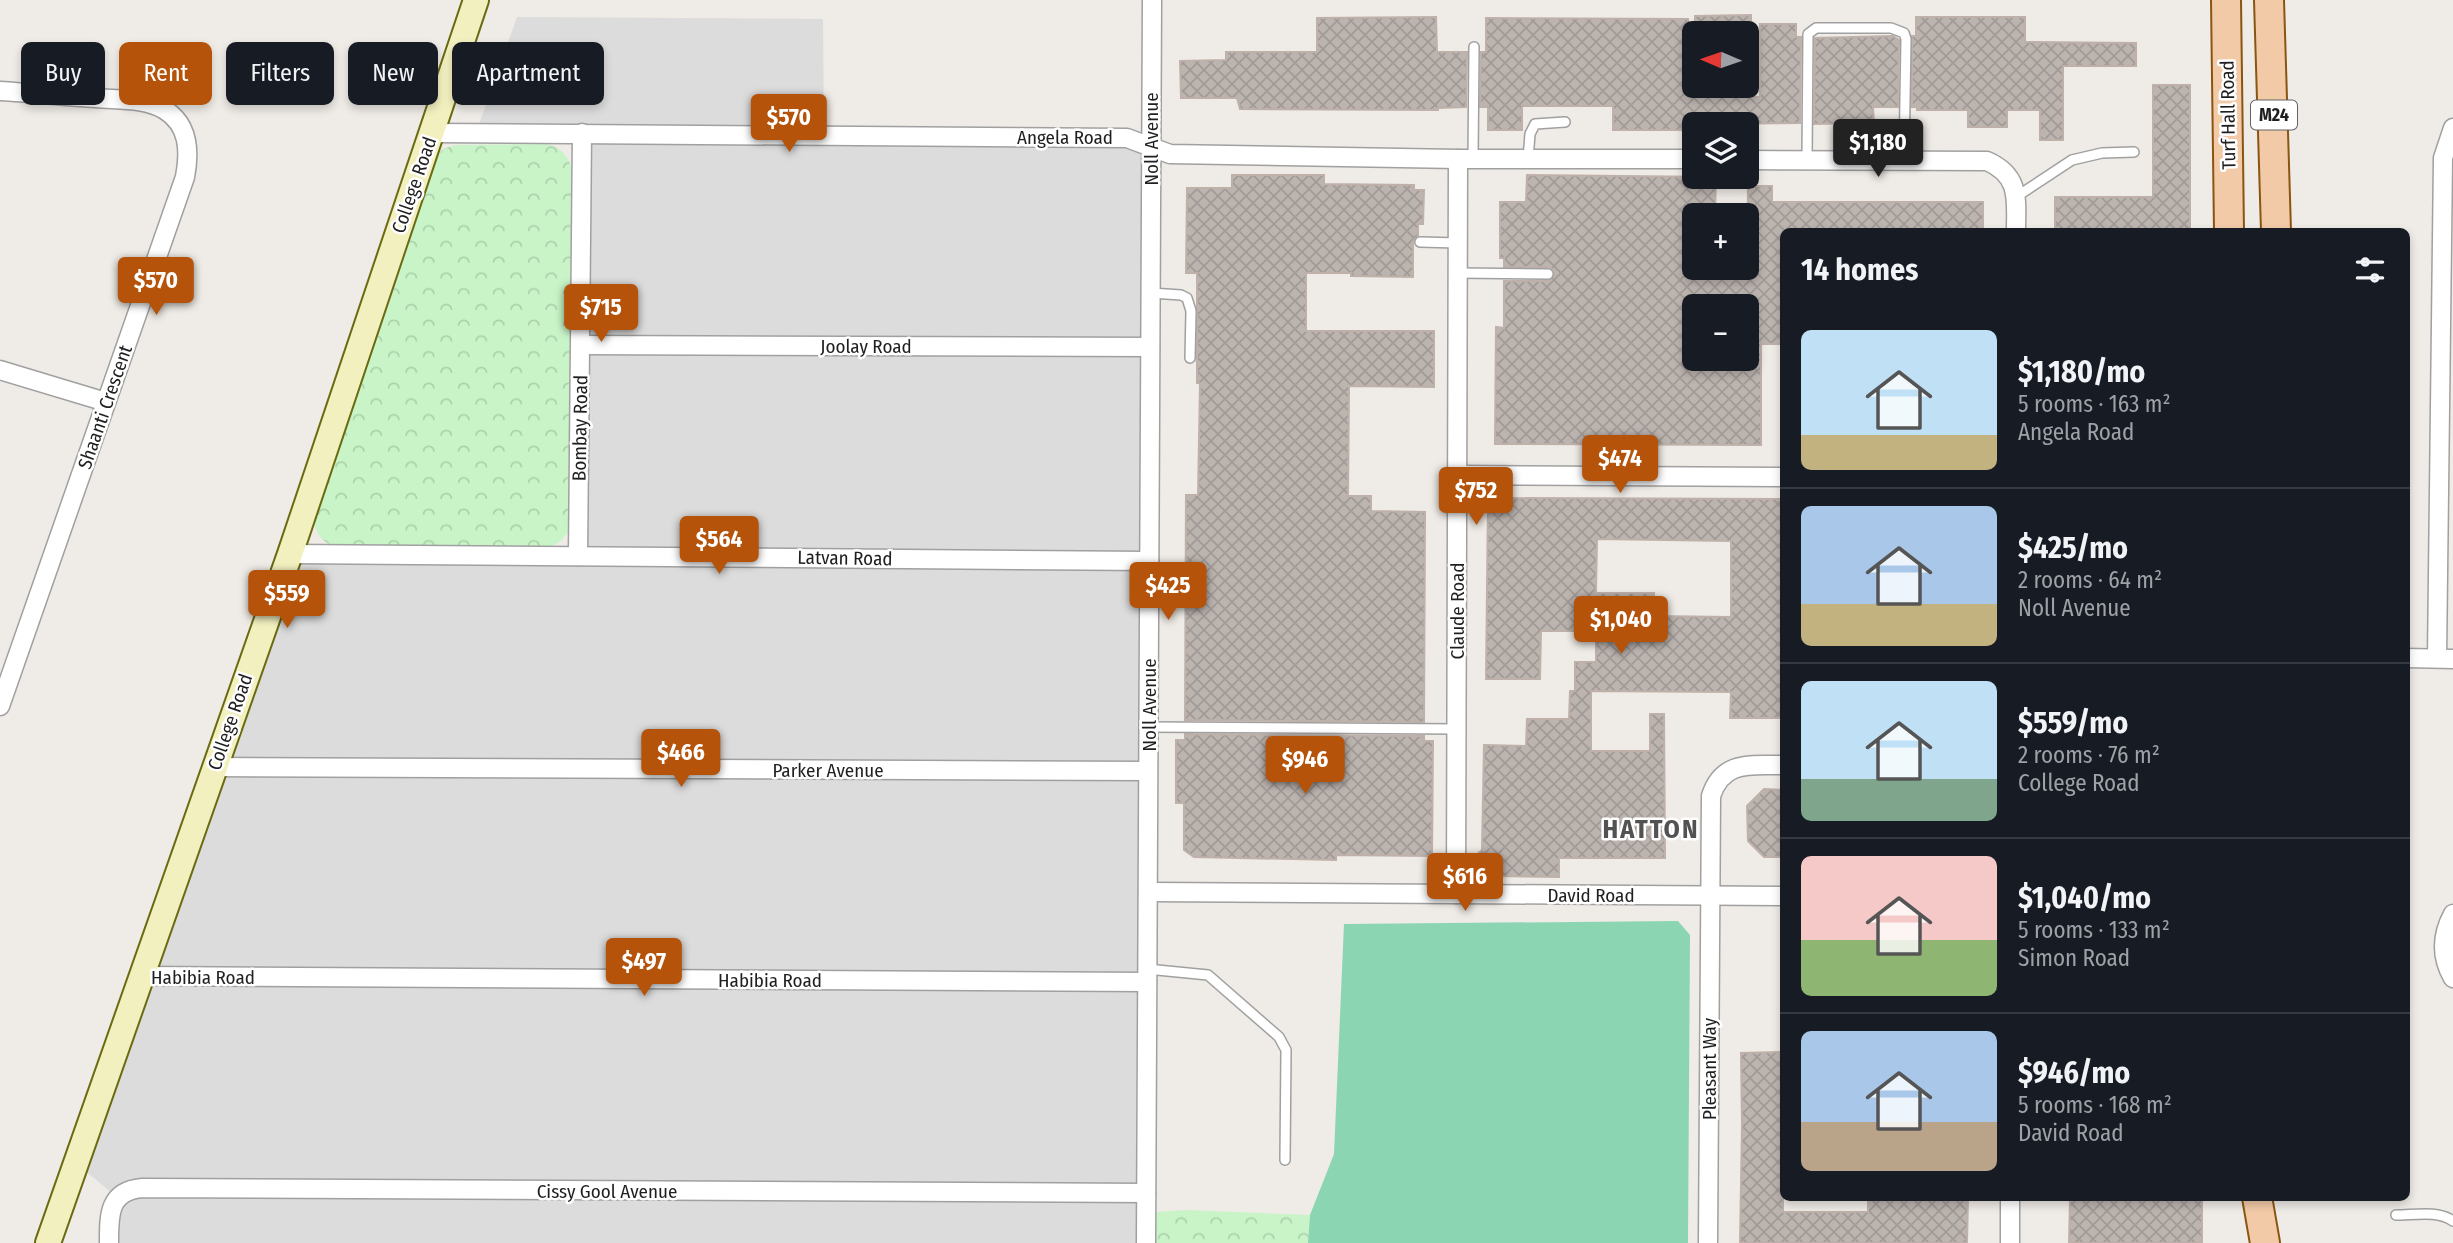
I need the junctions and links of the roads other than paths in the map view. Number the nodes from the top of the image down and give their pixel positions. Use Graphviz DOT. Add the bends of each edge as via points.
graph roads {
  1 [pos="477,0"];
  2 [pos="1152,0"];
  3 [pos="2226,0"];
  4 [pos="2269,0"];
  5 [pos="1474,47"];
  6 [pos="0,91"];
  7 [pos="1564,122"];
  8 [pos="2453,128"];
  9 [pos="432,133"];
  10 [pos="582,133"];
  11 [pos="1151,146"];
  12 [pos="2134,152"];
  13 [pos="1465,159"];
  14 [pos="1528,159"];
  15 [pos="1682,159"];
  16 [pos="1759,159"];
  17 [pos="1807,160"];
  18 [pos="1904,160"];
  19 [pos="2016,197"];
  20 [pos="2016,228"];
  21 [pos="2229,228"];
  22 [pos="2276,228"];
  23 [pos="1420,242"];
  24 [pos="1458,243"];
  25 [pos="1458,272"];
  26 [pos="1548,274"];
  27 [pos="1150,293"];
  28 [pos="581,345"];
  29 [pos="1150,347"];
  30 [pos="1190,358"];
  31 [pos="0,370"];
  32 [pos="106,402"];
  33 [pos="1457,475"];
  34 [pos="1780,477"];
  35 [pos="290,554"];
  36 [pos="578,556"];
  37 [pos="1149,561"];
  38 [pos="2410,658"];
  39 [pos="2445,658"];
  40 [pos="0,706"];
  41 [pos="1148,727"];
  42 [pos="1457,729"];
  43 [pos="1780,765"];
  44 [pos="214,768"];
  45 [pos="1148,771"];
  46 [pos="1148,892"];
  47 [pos="1456,894"];
  48 [pos="1709,896"];
  49 [pos="1780,896"];
  50 [pos="2453,914"];
  51 [pos="1147,975"];
  52 [pos="141,976"];
  53 [pos="2453,978"];
  54 [pos="1285,1160"];
  55 [pos="1146,1193"];
  56 [pos="2010,1201"];
  57 [pos="2259,1201"];
  58 [pos="2396,1215"];
  59 [pos="2453,1221"];
  60 [pos="48,1243"];
  61 [pos="109,1243"];
  62 [pos="1146,1243"];
  63 [pos="1708,1243"];
  64 [pos="2010,1243"];
  65 [pos="2265,1243"];
  1 -- 9 [label="street, College Road"];
  2 -- 11 [label="street, Noll Avenue"];
  3 -- 21 [label="main road, Turf Hall Road / M24"];
  4 -- 22 [label="main road, M24"];
  5 -- 13 [label="lane"];
  6 -- 32 [label="street, Shaanti Crescent" via="150,104 175,118 183,129 188,161 185,177"];
  7 -- 14 [label="lane" via="1535,124"];
  8 -- 39 [label="street" via="2444,158"];
  9 -- 10 [label="street, Angela Road"];
  9 -- 35 [label="street, College Road"];
  10 -- 11 [label="street, Angela Road" via="1127,138"];
  10 -- 28 [label="street, Bombay Road"];
  11 -- 13 [label="street, Angela Road" via="1170,154"];
  11 -- 27 [label="street, Noll Avenue"];
  12 -- 19 [label="lane" via="2081,156"];
  13 -- 14 [label="street, Angela Road"];
  13 -- 24 [label="street, Claude Road"];
  14 -- 15 [label="street, Angela Road"];
  16 -- 17 [label="street"];
  17 -- 18 [label="street"];
  17 -- 18 [label="lane" via="1808,33 1816,28 1891,27 1906,39"];
  18 -- 19 [label="street" via="1987,161 2007,174"];
  19 -- 20 [label="street"];
  23 -- 24 [label="lane"];
  24 -- 25 [label="street, Claude Road"];
  25 -- 26 [label="lane"];
  25 -- 33 [label="street, Claude Road"];
  27 -- 29 [label="street, Noll Avenue"];
  27 -- 30 [label="lane" via="1187,298"];
  28 -- 29 [label="street, Joolay Road"];
  28 -- 36 [label="street, Bombay Road"];
  29 -- 37 [label="street, Noll Avenue"];
  31 -- 32 [label="street"];
  32 -- 40 [label="street, Shaanti Crescent"];
  33 -- 34 [label="street"];
  33 -- 42 [label="street, Claude Road"];
  35 -- 36 [label="street, Latvan Road"];
  35 -- 44 [label="street, College Road"];
  36 -- 37 [label="street, Latvan Road"];
  37 -- 41 [label="street, Noll Avenue"];
  38 -- 39 [label="street"];
  41 -- 42 [label="lane"];
  41 -- 45 [label="street, Noll Avenue"];
  42 -- 47 [label="street, Claude Road"];
  43 -- 48 [label="street, Pleasant Way" via="1733,768 1713,787"];
  44 -- 45 [label="street, Parker Avenue"];
  44 -- 52 [label="street, College Road"];
  45 -- 46 [label="street, Noll Avenue"];
  46 -- 47 [label="street, David Road"];
  46 -- 51 [label="street, Noll Avenue"];
  47 -- 48 [label="street, David Road"];
  48 -- 49 [label="street, David Road"];
  48 -- 63 [label="street, Pleasant Way"];
  50 -- 53 [label="street" via="2443,945"];
  51 -- 52 [label="street, Habibia Road"];
  51 -- 54 [label="lane" via="1208,975 1279,1037 1286,1050"];
  51 -- 55 [label="street, Noll Avenue"];
  52 -- 60 [label="street, College Road"];
  55 -- 61 [label="street, Cissy Gool Avenue" via="142,1188 123,1194 113,1205"];
  55 -- 62 [label="street, Noll Avenue"];
  56 -- 64 [label="street"];
  57 -- 65 [label="main road"];
  58 -- 59 [label="lane" via="2432,1214"];
}
